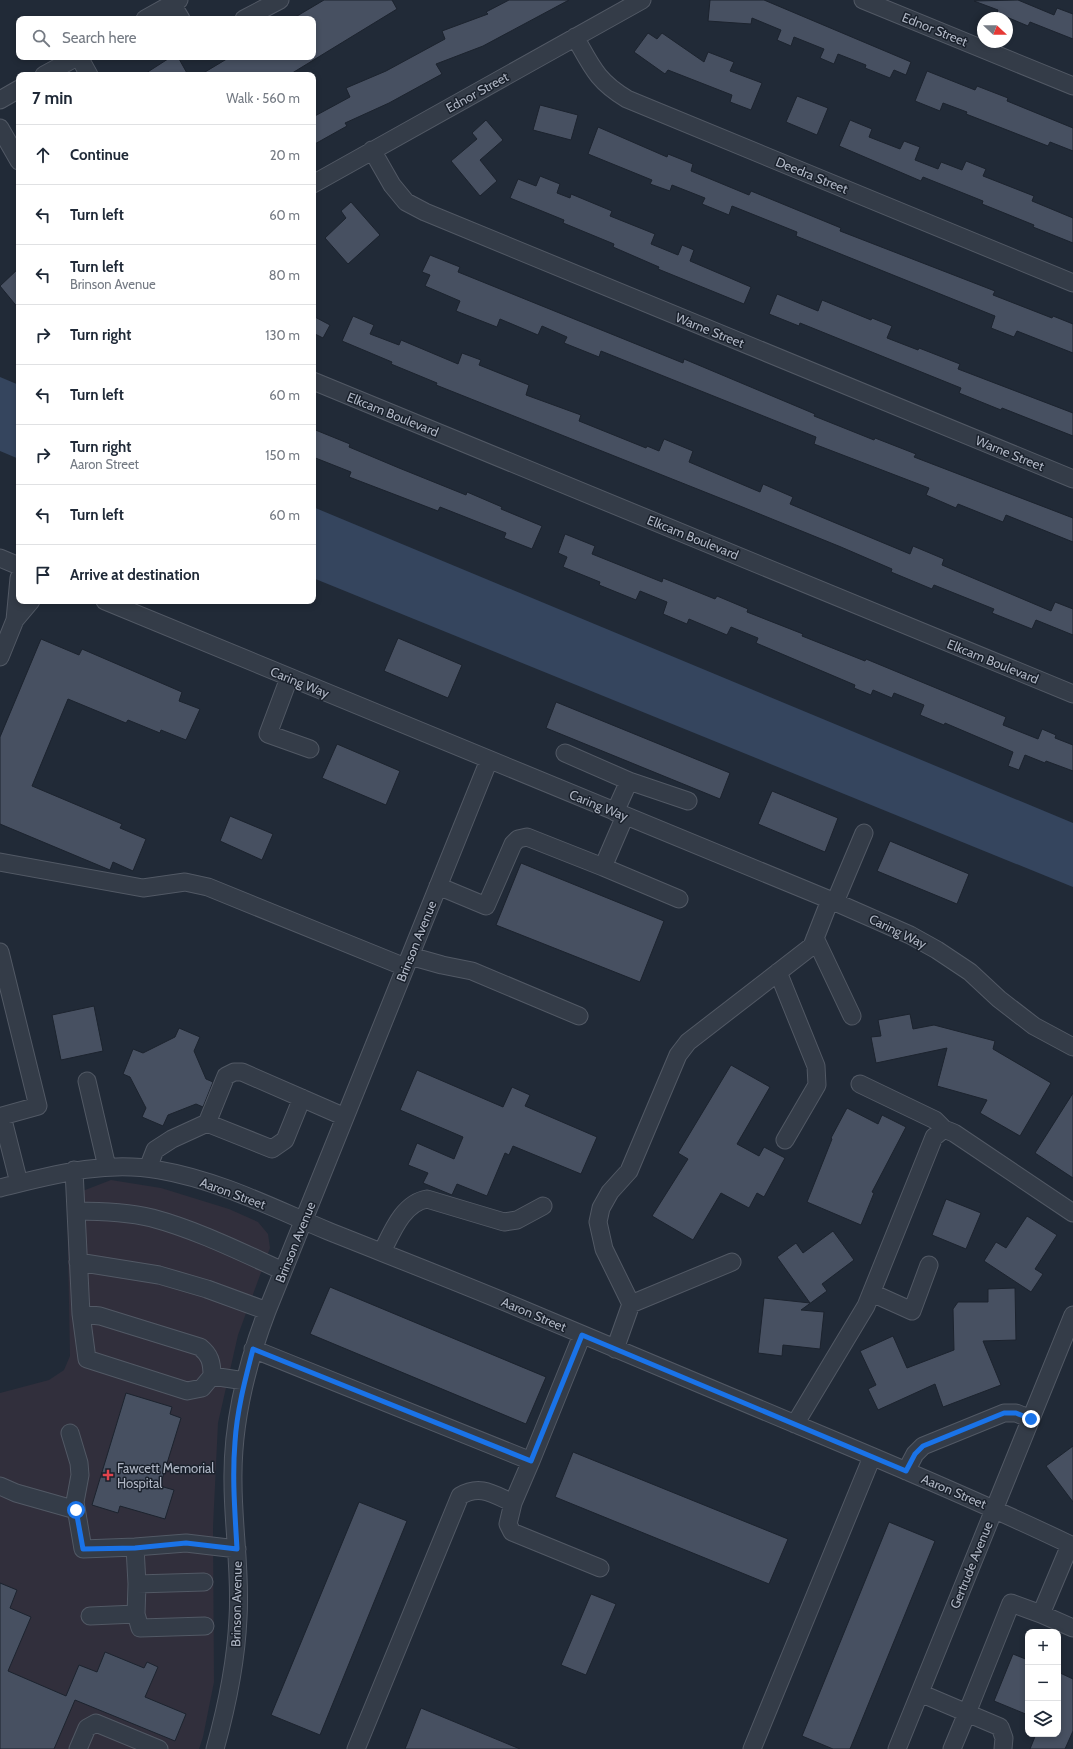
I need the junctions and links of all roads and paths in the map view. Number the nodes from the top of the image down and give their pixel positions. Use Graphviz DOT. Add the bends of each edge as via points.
graph roads {
  1 [pos="280,0"];
  2 [pos="642,0"];
  3 [pos="863,0"];
  4 [pos="176,2"];
  5 [pos="150,16"];
  6 [pos="180,16"];
  7 [pos="250,16"];
  8 [pos="575,37"];
  9 [pos="72,60"];
  10 [pos="80,60"];
  11 [pos="50,72"];
  12 [pos="87,72"];
  13 [pos="1073,86"];
  14 [pos="16,91"];
  15 [pos="0,100"];
  16 [pos="0,128"];
  17 [pos="372,150"];
  18 [pos="16,156"];
  19 [pos="316,182"];
  20 [pos="1073,283"];
  21 [pos="316,382"];
  22 [pos="1073,479"];
  23 [pos="0,558"];
  24 [pos="16,565"];
  25 [pos="17,604"];
  26 [pos="29,604"];
  27 [pos="111,604"];
  28 [pos="15,620"];
  29 [pos="0,657"];
  30 [pos="290,678"];
  31 [pos="1073,694"];
  32 [pos="310,749"];
  33 [pos="566,753"];
  34 [pos="489,760"];
  35 [pos="629,780"];
  36 [pos="688,801"];
  37 [pos="620,814"];
  38 [pos="864,833"];
  39 [pos="0,862"];
  40 [pos="603,867"];
  41 [pos="438,886"];
  42 [pos="679,899"];
  43 [pos="832,901"];
  44 [pos="815,938"];
  45 [pos="0,952"];
  46 [pos="408,961"];
  47 [pos="778,972"];
  48 [pos="579,1016"];
  49 [pos="852,1016"];
  50 [pos="1073,1047"];
  51 [pos="87,1081"];
  52 [pos="860,1084"];
  53 [pos="302,1098"];
  54 [pos="1,1116"];
  55 [pos="345,1117"];
  56 [pos="207,1123"];
  57 [pos="944,1129"];
  58 [pos="785,1140"];
  59 [pos="107,1167"];
  60 [pos="148,1168"];
  61 [pos="74,1170"];
  62 [pos="19,1183"];
  63 [pos="0,1188"];
  64 [pos="543,1206"];
  65 [pos="76,1211"];
  66 [pos="1073,1213"];
  67 [pos="304,1220"];
  68 [pos="382,1252"];
  69 [pos="78,1262"];
  70 [pos="732,1262"];
  71 [pos="929,1265"];
  72 [pos="283,1271"];
  73 [pos="872,1293"];
  74 [pos="631,1304"];
  75 [pos="267,1311"];
  76 [pos="80,1314"];
  77 [pos="1073,1315"];
  78 [pos="582,1335"];
  79 [pos="615,1348"];
  80 [pos="253,1349"];
  81 [pos="212,1376"];
  82 [pos="245,1381"];
  83 [pos="1031,1419"];
  84 [pos="795,1424"];
  85 [pos="70,1433"];
  86 [pos="872,1457"];
  87 [pos="531,1461"];
  88 [pos="906,1471"];
  89 [pos="0,1486"];
  90 [pos="513,1502"];
  91 [pos="994,1509"];
  92 [pos="76,1510"];
  93 [pos="1072,1546"];
  94 [pos="135,1548"];
  95 [pos="237,1549"];
  96 [pos="600,1568"];
  97 [pos="204,1582"];
  98 [pos="137,1584"];
  99 [pos="136,1614"];
  100 [pos="1041,1614"];
  101 [pos="90,1616"];
  102 [pos="205,1626"];
  103 [pos="1073,1628"];
  104 [pos="920,1693"];
  105 [pos="967,1712"];
  106 [pos="78,1749"];
  107 [pos="159,1749"];
  108 [pos="215,1749"];
  109 [pos="356,1749"];
  110 [pos="752,1749"];
  111 [pos="897,1749"];
  112 [pos="952,1749"];
  113 [pos="1003,1749"];
  1 -- 7 [label="street"];
  2 -- 8 [label="street, Ednor Street"];
  3 -- 13 [label="street, Ednor Street"];
  4 -- 5 [label="street"];
  4 -- 6 [label="street"];
  8 -- 17 [label="street, Ednor Street"];
  8 -- 20 [label="street, Deedra Street" via="595,72 609,88 627,99"];
  9 -- 11 [label="street"];
  10 -- 12 [label="street"];
  14 -- 15 [label="street"];
  16 -- 18 [label="street"];
  17 -- 19 [label="street, Ednor Street"];
  17 -- 22 [label="street, Warne Street" via="392,185 406,202 425,212"];
  21 -- 31 [label="street, Elkcam Boulevard"];
  23 -- 24 [label="street"];
  25 -- 28 [label="street"];
  26 -- 28 [label="street"];
  27 -- 30 [label="street, Caring Way"];
  28 -- 29 [label="street"];
  30 -- 32 [label="street" via="268,734"];
  30 -- 34 [label="street, Caring Way"];
  33 -- 35 [label="street"];
  34 -- 37 [label="street, Caring Way"];
  34 -- 41 [label="street, Brinson Avenue"];
  35 -- 36 [label="street"];
  35 -- 37 [label="street"];
  37 -- 40 [label="street"];
  37 -- 43 [label="street, Caring Way"];
  38 -- 43 [label="street"];
  39 -- 46 [label="street" via="143,888 185,882 208,887"];
  40 -- 41 [label="street" via="527,837 518,839 513,844 486,906"];
  40 -- 42 [label="street"];
  41 -- 46 [label="street, Brinson Avenue"];
  43 -- 44 [label="street"];
  43 -- 50 [label="street, Caring Way" via="910,935 937,950 970,972 1034,1026"];
  44 -- 47 [label="street" via="812,946"];
  44 -- 49 [label="street"];
  45 -- 54 [label="street" via="38,1106"];
  46 -- 48 [label="street" via="472,971"];
  46 -- 55 [label="street, Brinson Avenue"];
  47 -- 58 [label="street" via="816,1066 816,1085"];
  47 -- 74 [label="street" via="688,1042 678,1055 629,1171 610,1192 601,1208 598,1222 604,1249"];
  51 -- 59 [label="street"];
  52 -- 57 [label="street" via="935,1120"];
  53 -- 55 [label="street"];
  53 -- 56 [label="street" via="284,1140 272,1149"];
  53 -- 56 [label="street" via="242,1072 234,1072 226,1076"];
  54 -- 62 [label="street"];
  55 -- 67 [label="street, Brinson Avenue"];
  56 -- 60 [label="street" via="155,1150"];
  57 -- 66 [label="street" via="954,1133"];
  57 -- 73 [label="street" via="934,1137"];
  59 -- 60 [label="street, Aaron Street"];
  59 -- 61 [label="street, Aaron Street"];
  60 -- 67 [label="street, Aaron Street" via="208,1183"];
  61 -- 62 [label="street, Aaron Street"];
  61 -- 65 [label="street"];
  62 -- 63 [label="street, Aaron Street"];
  64 -- 68 [label="street" via="517,1220 504,1222 427,1199 416,1201 398,1223"];
  65 -- 69 [label="street"];
  65 -- 72 [label="street" via="107,1211 152,1218 223,1244"];
  67 -- 68 [label="street, Aaron Street"];
  67 -- 72 [label="street, Brinson Avenue"];
  68 -- 78 [label="street, Aaron Street"];
  69 -- 75 [label="street" via="160,1275"];
  69 -- 76 [label="street"];
  70 -- 74 [label="street"];
  71 -- 73 [label="street" via="912,1311"];
  72 -- 75 [label="street, Brinson Avenue"];
  73 -- 84 [label="street"];
  74 -- 79 [label="street"];
  75 -- 80 [label="street, Brinson Avenue"];
  76 -- 81 [label="street" via="100,1316 200,1347 209,1354"];
  76 -- 81 [label="street" via="87,1360 187,1391 202,1388"];
  77 -- 83 [label="street, Gertrude Avenue"];
  78 -- 79 [label="street, Aaron Street"];
  78 -- 87 [label="street"];
  79 -- 84 [label="street, Aaron Street"];
  80 -- 82 [label="street, Brinson Avenue"];
  80 -- 87 [label="street"];
  81 -- 82 [label="street"];
  82 -- 95 [label="street, Brinson Avenue" via="233,1463"];
  83 -- 88 [label="street" via="1016,1413 1004,1413 923,1446 915,1454"];
  83 -- 91 [label="street, Gertrude Avenue"];
  84 -- 86 [label="street, Aaron Street"];
  85 -- 92 [label="street" via="80,1475"];
  86 -- 88 [label="street, Aaron Street"];
  86 -- 110 [label="street"];
  87 -- 90 [label="street"];
  88 -- 91 [label="street, Aaron Street"];
  89 -- 92 [label="street"];
  90 -- 96 [label="street" via="508,1524 512,1532"];
  90 -- 109 [label="street" via="480,1489 460,1496"];
  91 -- 93 [label="street, Aaron Street"];
  91 -- 104 [label="street, Gertrude Avenue"];
  92 -- 94 [label="street" via="83,1549"];
  93 -- 100 [label="street"];
  94 -- 95 [label="street" via="186,1543"];
  94 -- 98 [label="street"];
  95 -- 108 [label="street, Brinson Avenue" via="239,1616 235,1659"];
  97 -- 98 [label="street"];
  98 -- 99 [label="street"];
  99 -- 101 [label="street"];
  99 -- 102 [label="street" via="140,1628"];
  100 -- 103 [label="street"];
  100 -- 105 [label="street" via="1011,1603"];
  104 -- 105 [label="street"];
  104 -- 111 [label="street, Gertrude Avenue"];
  105 -- 112 [label="street"];
  105 -- 113 [label="street" via="1000,1727 1004,1738"];
  106 -- 107 [label="street" via="87,1728 96,1723"];
}
